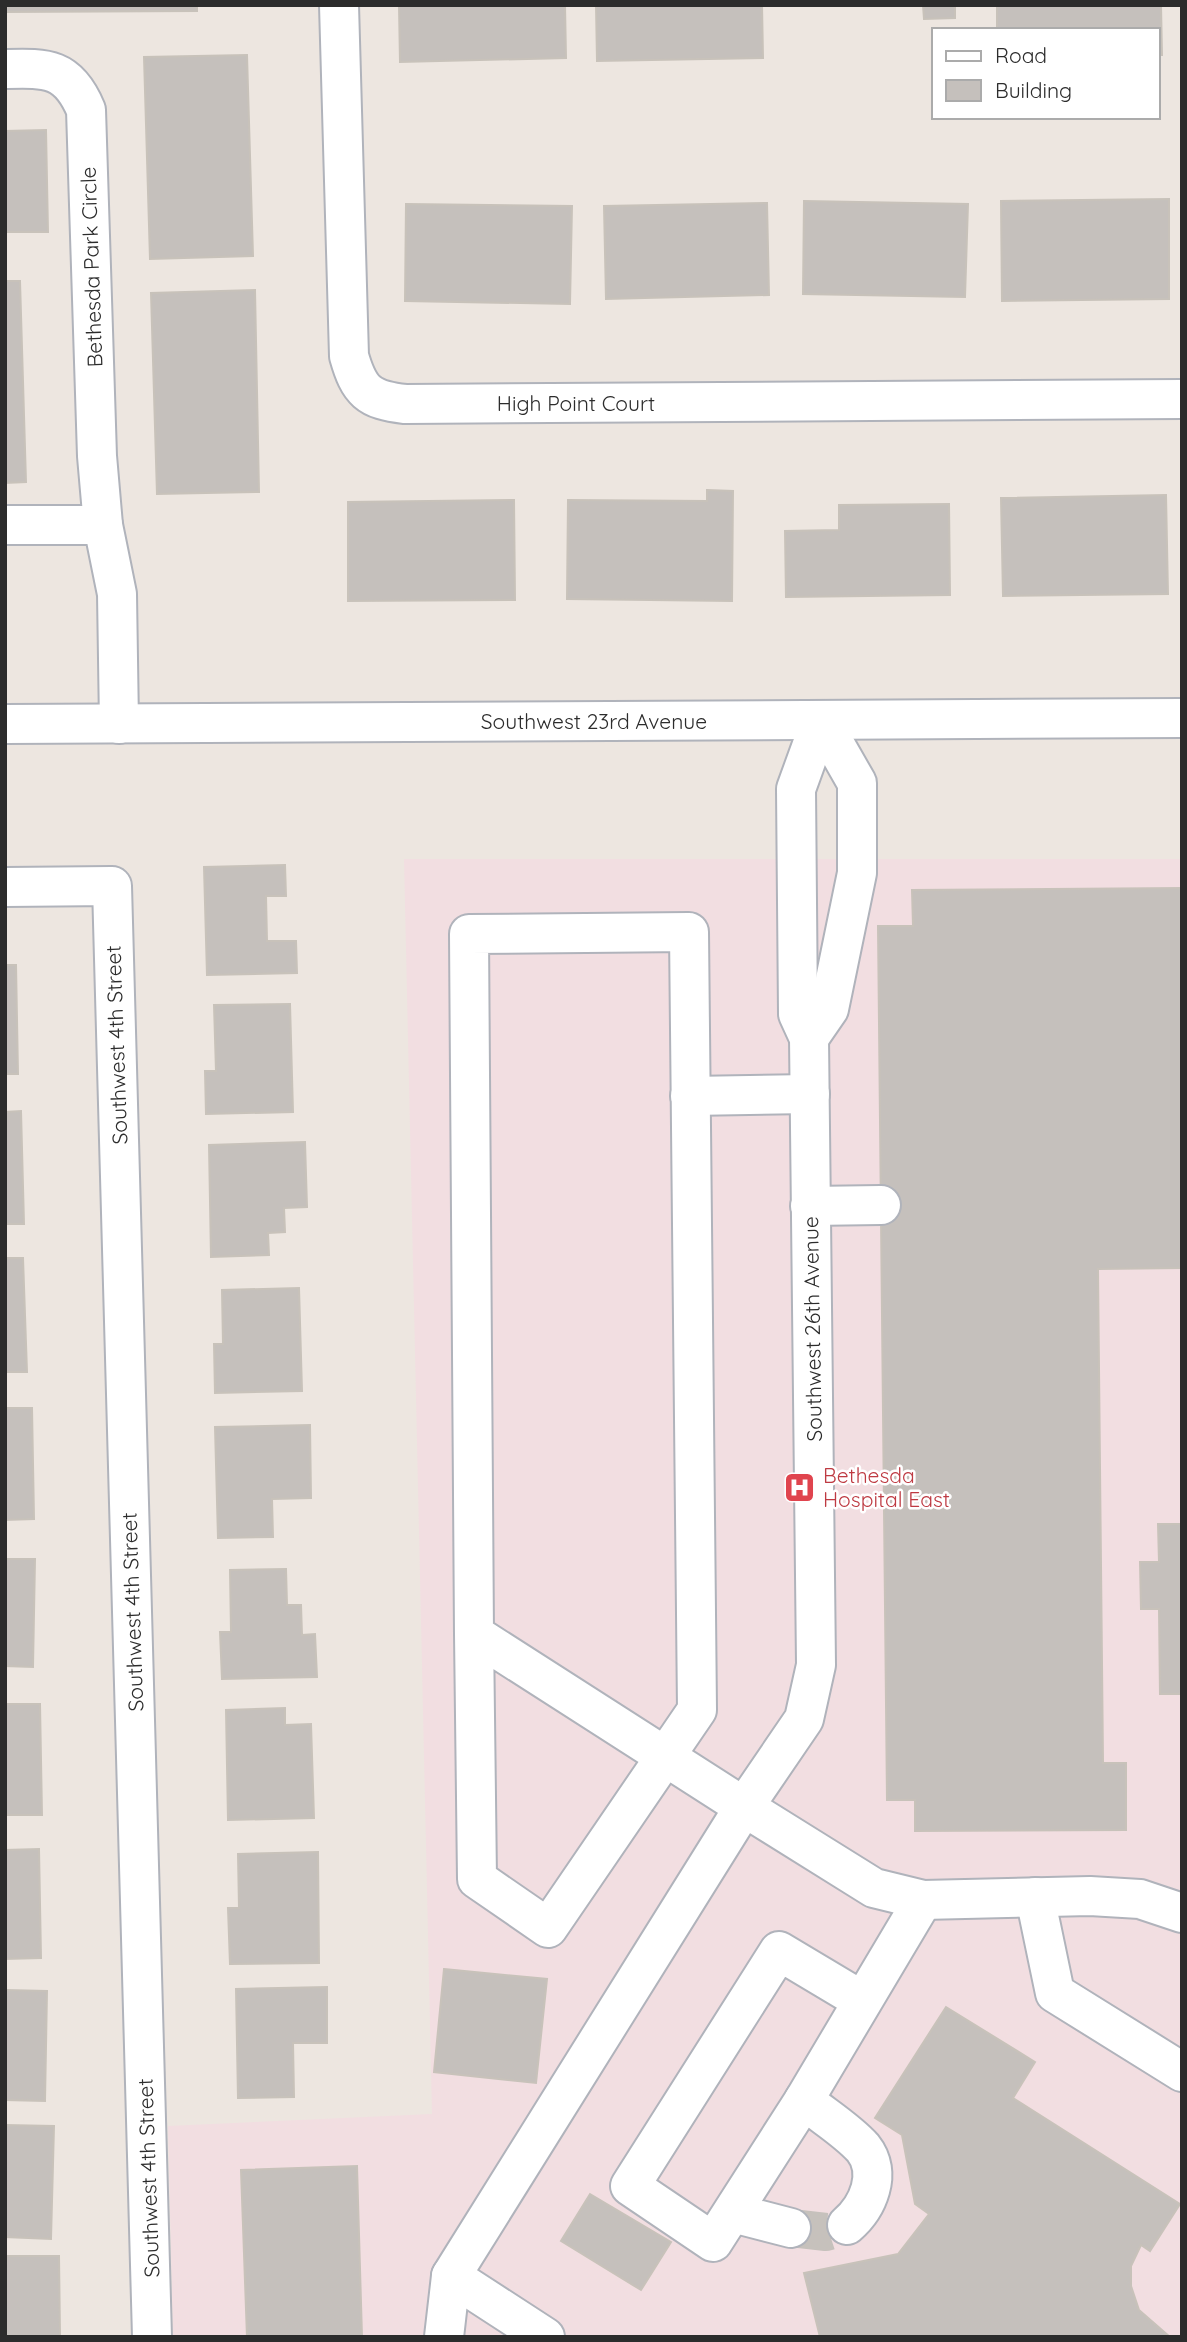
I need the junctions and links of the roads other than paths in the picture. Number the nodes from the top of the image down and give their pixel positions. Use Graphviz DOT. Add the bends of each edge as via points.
graph roads {
  1 [pos="339,5"];
  2 [pos="5,69"];
  3 [pos="1182,398"];
  4 [pos="5,525"];
  5 [pos="103,525"];
  6 [pos="1182,718"];
  7 [pos="821,720"];
  8 [pos="5,724"];
  9 [pos="119,724"];
  10 [pos="5,887"];
  11 [pos="809,1038"];
  12 [pos="810,1094"];
  13 [pos="690,1096"];
  14 [pos="881,1205"];
  15 [pos="810,1206"];
  16 [pos="474,1634"];
  17 [pos="666,1759"];
  18 [pos="744,1807"];
  19 [pos="1035,1897"];
  20 [pos="923,1900"];
  21 [pos="1182,1913"];
  22 [pos="861,2000"];
  23 [pos="1182,2072"];
  24 [pos="804,2099"];
  25 [pos="733,2213"];
  26 [pos="847,2225"];
  27 [pos="791,2228"];
  28 [pos="451,2276"];
  29 [pos="152,2337"];
  30 [pos="444,2337"];
  31 [pos="545,2337"];
  1 -- 3 [label="street, High Point Court" via="349,356 357,383 379,402"];
  2 -- 5 [label="street, Bethesda Park Circle" via="61,74 73,84 86,110"];
  4 -- 5 [label="street"];
  5 -- 9 [label="street, Bethesda Park Circle" via="117,594"];
  6 -- 7 [label="street, Southwest 23rd Avenue"];
  7 -- 9 [label="street, Southwest 23rd Avenue"];
  7 -- 11 [label="street, Southwest 26th Avenue" via="796,789 797,1014"];
  7 -- 11 [label="street" via="857,783 857,873 829,1009"];
  8 -- 9 [label="street, Southwest 23rd Avenue"];
  10 -- 29 [label="street, Southwest 4th Street" via="112,886"];
  11 -- 12 [label="street, Southwest 26th Avenue"];
  12 -- 13 [label="street"];
  12 -- 15 [label="street, Southwest 26th Avenue"];
  13 -- 16 [label="street" via="689,932 470,934"];
  13 -- 17 [label="street" via="697,1710"];
  14 -- 15 [label="street"];
  15 -- 18 [label="street, Southwest 26th Avenue" via="816,1665 804,1719"];
  16 -- 17 [label="street"];
  16 -- 17 [label="street" via="477,1879 548,1928"];
  17 -- 18 [label="street"];
  18 -- 20 [label="street" via="874,1888"];
  18 -- 28 [label="street, Southwest 26th Avenue"];
  19 -- 20 [label="street"];
  19 -- 21 [label="street" via="1140,1899"];
  19 -- 23 [label="street" via="1055,1993"];
  20 -- 22 [label="street"];
  22 -- 24 [label="street"];
  22 -- 25 [label="street" via="779,1951 630,2186 713,2242"];
  24 -- 25 [label="street"];
  24 -- 26 [label="street" via="863,2149 871,2165 867,2201"];
  25 -- 27 [label="street"];
  28 -- 30 [label="street"];
  28 -- 31 [label="street"];
}
